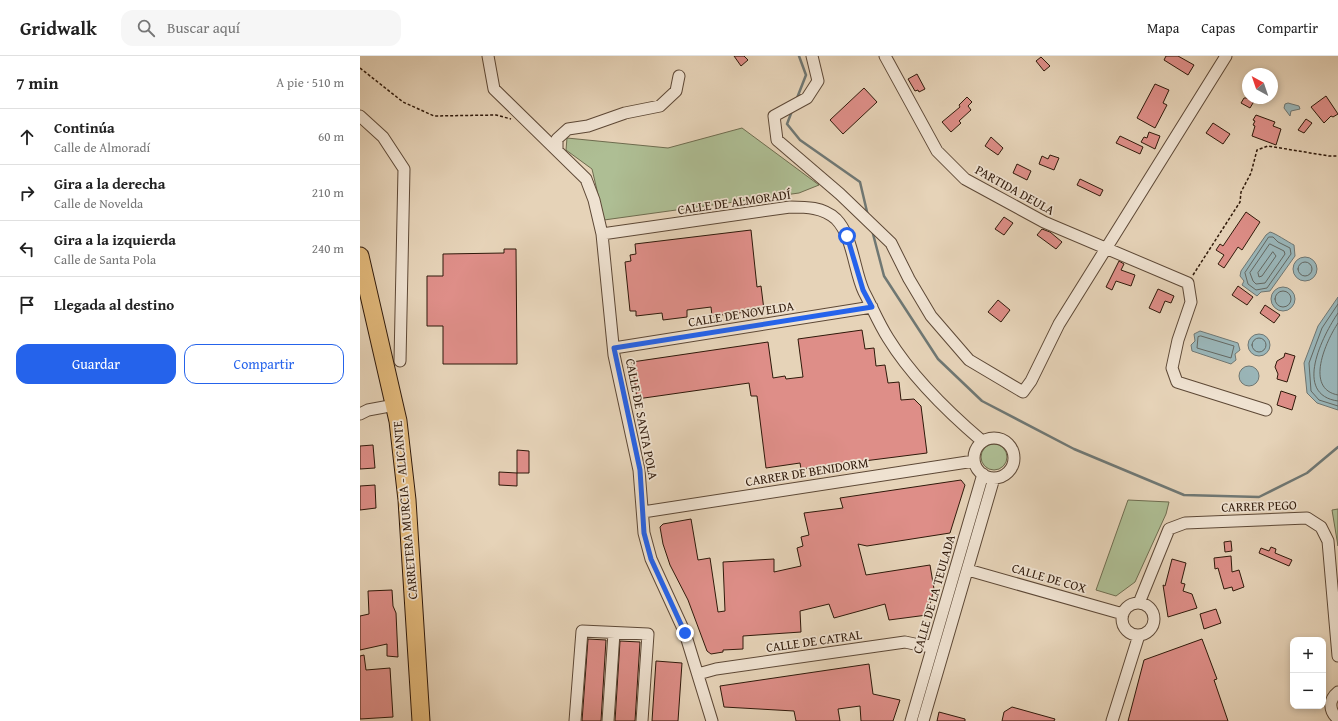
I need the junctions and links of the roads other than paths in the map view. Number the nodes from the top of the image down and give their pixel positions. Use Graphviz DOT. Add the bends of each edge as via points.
graph roads {
  1 [pos="488,56"];
  2 [pos="812,56"];
  3 [pos="885,56"];
  4 [pos="1223,57"];
  5 [pos="679,76"];
  6 [pos="360,116"];
  7 [pos="557,150"];
  8 [pos="602,234"];
  9 [pos="1106,249"];
  10 [pos="360,256"];
  11 [pos="872,307"];
  12 [pos="614,348"];
  13 [pos="400,361"];
  14 [pos="395,405"];
  15 [pos="1266,410"];
  16 [pos="360,414"];
  17 [pos="982,441"];
  18 [pos="974,460"];
  19 [pos="983,474"];
  20 [pos="994,478"];
  21 [pos="643,512"];
  22 [pos="968,570"];
  23 [pos="1139,603"];
  24 [pos="1123,614"];
  25 [pos="614,633"];
  26 [pos="1139,635"];
  27 [pos="934,645"];
  28 [pos="1338,656"];
  29 [pos="698,674"];
  30 [pos="1338,692"];
  31 [pos="1338,719"];
  32 [pos="421,721"];
  33 [pos="575,721"];
  34 [pos="608,721"];
  35 [pos="642,721"];
  36 [pos="712,721"];
  37 [pos="911,721"];
  38 [pos="923,721"];
  39 [pos="1112,721"];
  1 -- 7 [label="street, CALLE DE SANTA POLA" via="494,89"];
  2 -- 9 [label="street" via="818,81 807,98 774,116 777,140 840,194 891,243 931,316 969,360 1023,392 1059,324"];
  3 -- 9 [label="street, PARTIDA DEULA" via="937,151 965,178 1044,222"];
  4 -- 9 [label="street"];
  5 -- 7 [label="street" via="676,91 660,106 568,129 557,139"];
  6 -- 13 [label="street" via="384,137 404,169"];
  7 -- 8 [label="street, CALLE DE SANTA POLA" via="586,179"];
  8 -- 11 [label="street, CALLE DE ALMORADÍ" via="790,207 816,208 836,219 847,236 863,290"];
  8 -- 12 [label="street, CALLE DE SANTA POLA"];
  9 -- 15 [label="street, PARTIDA DEULA" via="1188,283 1191,302 1172,368 1176,382"];
  10 -- 14 [label="highway, CARRETERA MURCIA - ALICANTE"];
  11 -- 12 [label="street, CALLE DE NOVELDA"];
  11 -- 17 [label="street, CALLE DE ALMORADÍ" via="888,338 910,368 956,418"];
  12 -- 21 [label="street, CALLE DE SANTA POLA" via="640,470"];
  14 -- 16 [label="street"];
  14 -- 32 [label="highway, CARRETERA MURCIA - ALICANTE" via="407,500"];
  17 -- 18 [label="street" via="976,449"];
  17 -- 20 [label="street" via="999,438 1013,450 1012,468 1007,474"];
  18 -- 19 [label="street" via="976,467"];
  18 -- 21 [label="street, CARRER DE BENIDORM"];
  19 -- 20 [label="street"];
  19 -- 27 [label="street, CALLE DE LA TEULADA"];
  20 -- 22 [label="street, CALLE DE LA TEULADA"];
  21 -- 29 [label="street, CALLE DE SANTA POLA" via="644,533 651,559 685,633"];
  22 -- 24 [label="street, CALLE DE COX"];
  22 -- 38 [label="street, CALLE DE LA TEULADA"];
  23 -- 24 [label="street" via="1131,604"];
  23 -- 26 [label="street" via="1149,608 1154,618 1149,630"];
  23 -- 28 [label="street, CARRER PEGO" via="1169,529 1185,523 1307,518 1321,527 1328,541"];
  24 -- 26 [label="street" via="1125,628"];
  25 -- 33 [label="street" via="582,631"];
  25 -- 34 [label="street"];
  25 -- 35 [label="street" via="648,634"];
  26 -- 39 [label="street"];
  27 -- 29 [label="street, CALLE DE CATRAL" via="924,646 905,642 716,669"];
  27 -- 37 [label="street, CALLE DE LA TEULADA"];
  29 -- 36 [label="street, CALLE DE SANTA POLA"];
  30 -- 31 [label="street" via="1330,704 1333,715"];
}
